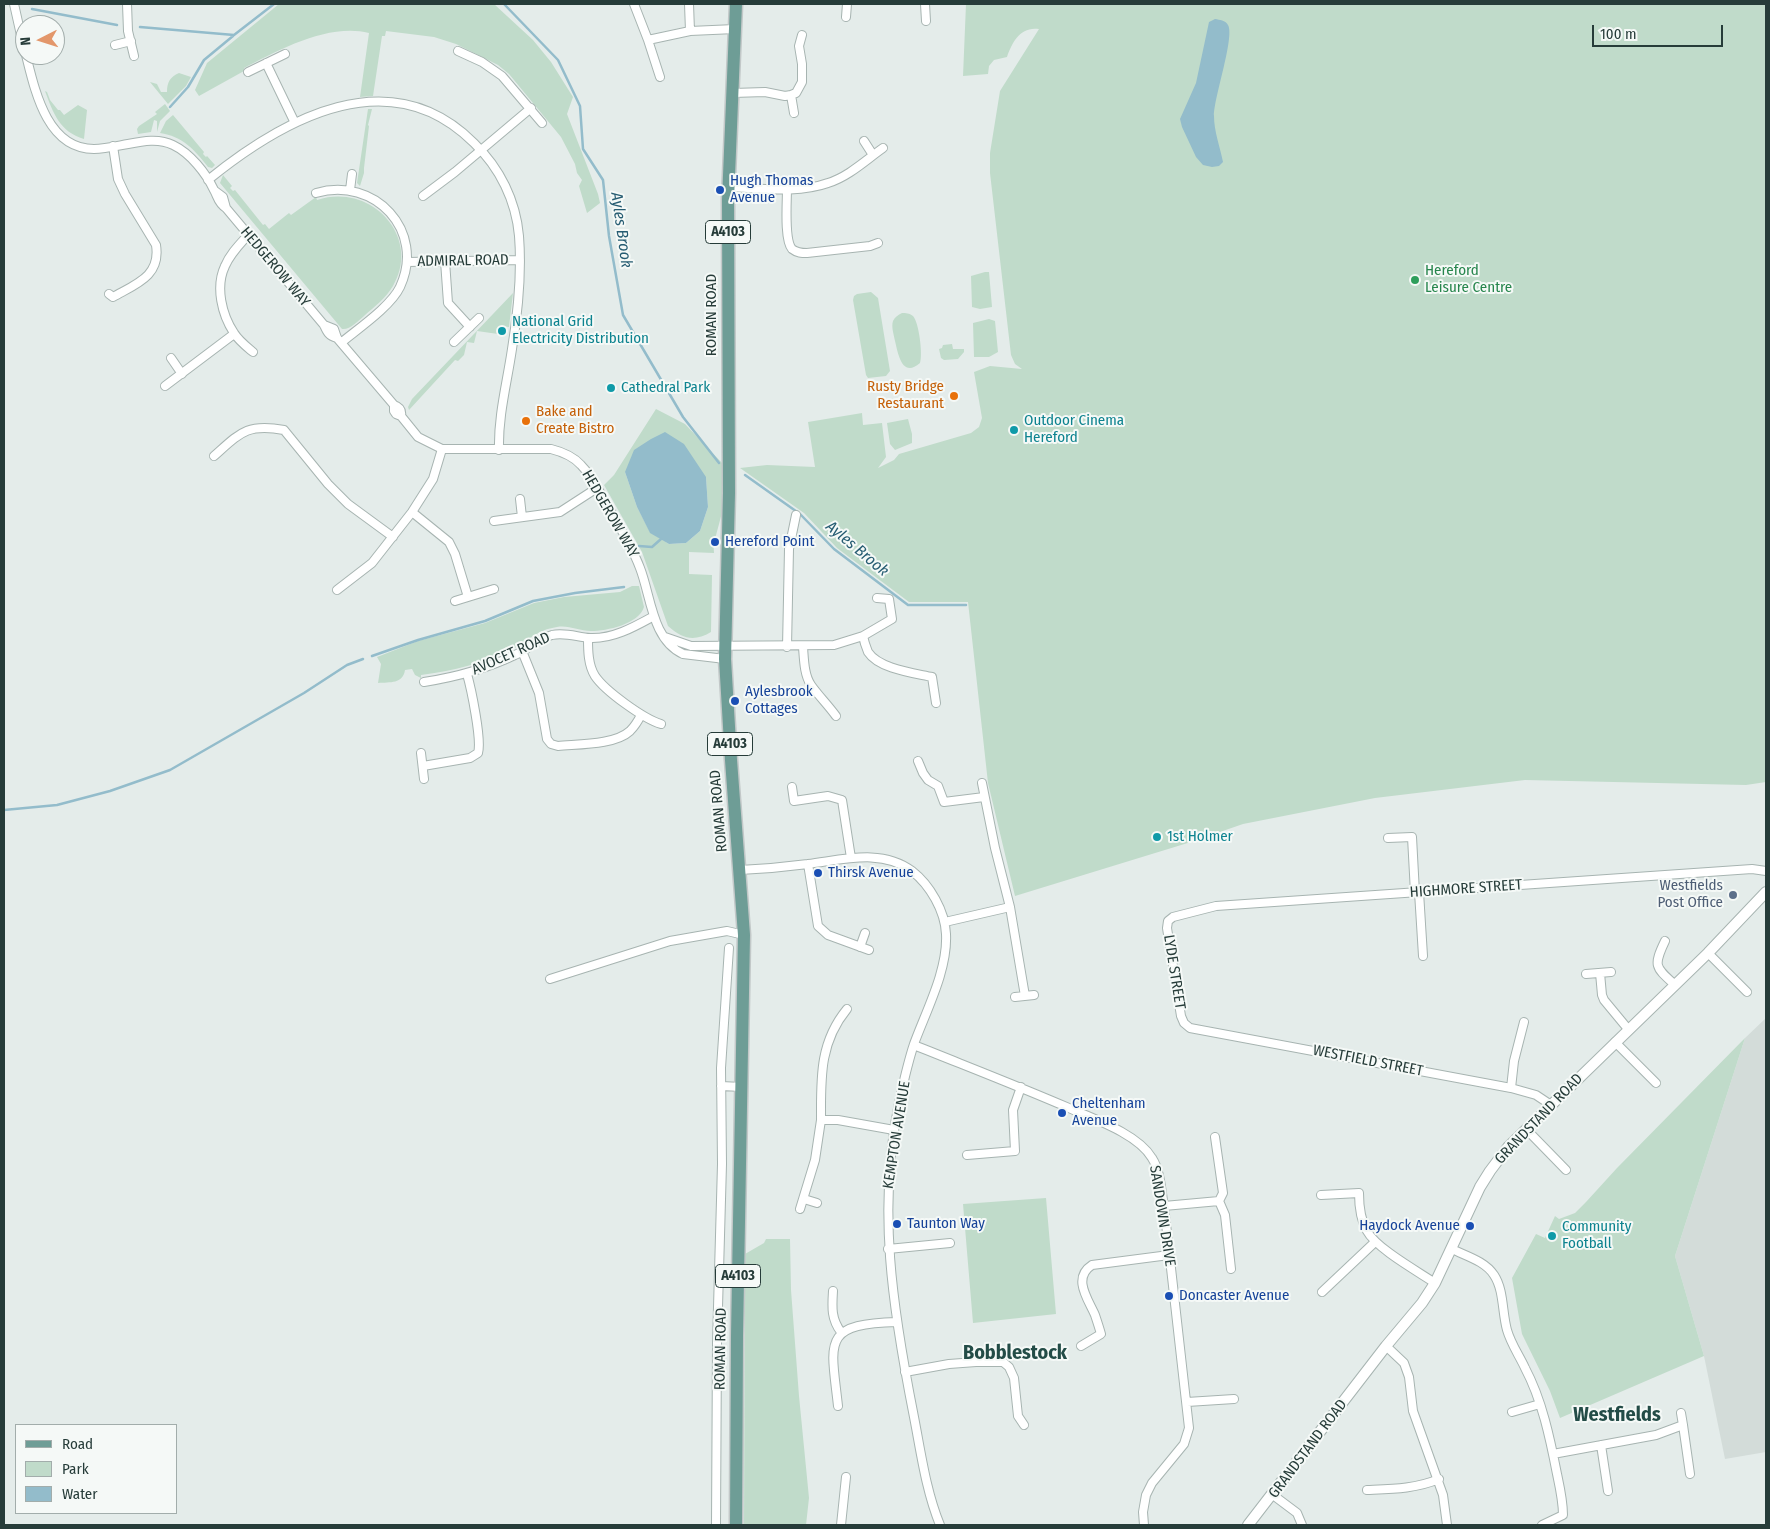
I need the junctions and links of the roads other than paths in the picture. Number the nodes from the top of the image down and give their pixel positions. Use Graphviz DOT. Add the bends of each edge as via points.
graph roads {
  1 [pos="127,4"];
  2 [pos="634,4"];
  3 [pos="688,4"];
  4 [pos="736,4"];
  5 [pos="847,4"];
  6 [pos="925,4"];
  7 [pos="846,17"];
  8 [pos="926,21"];
  9 [pos="735,29"];
  10 [pos="690,31"];
  11 [pos="802,35"];
  12 [pos="648,40"];
  13 [pos="130,41"];
  14 [pos="115,45"];
  15 [pos="458,52"];
  16 [pos="285,54"];
  17 [pos="134,56"];
  18 [pos="266,63"];
  19 [pos="29,65"];
  20 [pos="248,72"];
  21 [pos="660,78"];
  22 [pos="733,93"];
  23 [pos="791,95"];
  24 [pos="531,108"];
  25 [pos="794,113"];
  26 [pos="295,122"];
  27 [pos="542,122"];
  28 [pos="864,141"];
  29 [pos="113,146"];
  30 [pos="883,148"];
  31 [pos="482,150"];
  32 [pos="873,155"];
  33 [pos="352,174"];
  34 [pos="208,180"];
  35 [pos="729,187"];
  36 [pos="350,190"];
  37 [pos="787,190"];
  38 [pos="316,193"];
  39 [pos="423,196"];
  40 [pos="248,235"];
  41 [pos="878,243"];
  42 [pos="520,260"];
  43 [pos="407,262"];
  44 [pos="445,262"];
  45 [pos="109,294"];
  46 [pos="479,318"];
  47 [pos="470,327"];
  48 [pos="234,334"];
  49 [pos="340,340"];
  50 [pos="454,342"];
  51 [pos="253,352"];
  52 [pos="171,358"];
  53 [pos="182,374"];
  54 [pos="165,386"];
  55 [pos="442,450"];
  56 [pos="499,450"];
  57 [pos="214,456"];
  58 [pos="597,488"];
  59 [pos="520,498"];
  60 [pos="412,512"];
  61 [pos="796,515"];
  62 [pos="522,517"];
  63 [pos="494,521"];
  64 [pos="393,537"];
  65 [pos="494,589"];
  66 [pos="337,591"];
  67 [pos="468,597"];
  68 [pos="877,598"];
  69 [pos="455,601"];
  70 [pos="654,616"];
  71 [pos="863,636"];
  72 [pos="665,637"];
  73 [pos="588,638"];
  74 [pos="726,644"];
  75 [pos="787,647"];
  76 [pos="803,647"];
  77 [pos="522,651"];
  78 [pos="725,659"];
  79 [pos="467,674"];
  80 [pos="424,682"];
  81 [pos="936,704"];
  82 [pos="641,715"];
  83 [pos="836,716"];
  84 [pos="661,724"];
  85 [pos="421,753"];
  86 [pos="918,761"];
  87 [pos="423,766"];
  88 [pos="424,779"];
  89 [pos="982,783"];
  90 [pos="792,786"];
  91 [pos="984,797"];
  92 [pos="1388,838"];
  93 [pos="851,858"];
  94 [pos="808,864"];
  95 [pos="740,870"];
  96 [pos="1766,871"];
  97 [pos="1417,892"];
  98 [pos="1766,892"];
  99 [pos="1010,907"];
  100 [pos="1168,921"];
  101 [pos="945,922"];
  102 [pos="865,933"];
  103 [pos="744,936"];
  104 [pos="1665,941"];
  105 [pos="860,946"];
  106 [pos="729,948"];
  107 [pos="869,950"];
  108 [pos="1708,953"];
  109 [pos="1423,956"];
  110 [pos="1612,972"];
  111 [pos="1600,973"];
  112 [pos="1586,974"];
  113 [pos="550,979"];
  114 [pos="1675,985"];
  115 [pos="1747,992"];
  116 [pos="1034,995"];
  117 [pos="1025,996"];
  118 [pos="1015,997"];
  119 [pos="847,1009"];
  120 [pos="1524,1022"];
  121 [pos="1184,1023"];
  122 [pos="1628,1029"];
  123 [pos="1615,1042"];
  124 [pos="914,1045"];
  125 [pos="1656,1082"];
  126 [pos="721,1086"];
  127 [pos="742,1087"];
  128 [pos="1021,1087"];
  129 [pos="1511,1088"];
  130 [pos="1551,1105"];
  131 [pos="821,1120"];
  132 [pos="1526,1129"];
  133 [pos="894,1130"];
  134 [pos="1215,1137"];
  135 [pos="967,1155"];
  136 [pos="1566,1170"];
  137 [pos="1321,1195"];
  138 [pos="804,1199"];
  139 [pos="1219,1201"];
  140 [pos="817,1203"];
  141 [pos="1164,1206"];
  142 [pos="800,1209"];
  143 [pos="1375,1242"];
  144 [pos="950,1243"];
  145 [pos="888,1249"];
  146 [pos="1452,1249"];
  147 [pos="1170,1255"];
  148 [pos="1231,1269"];
  149 [pos="1435,1283"];
  150 [pos="833,1291"];
  151 [pos="1322,1292"];
  152 [pos="897,1322"];
  153 [pos="841,1332"];
  154 [pos="1081,1346"];
  155 [pos="1386,1346"];
  156 [pos="905,1372"];
  157 [pos="1234,1399"];
  158 [pos="1187,1402"];
  159 [pos="1540,1404"];
  160 [pos="838,1406"];
  161 [pos="1512,1412"];
  162 [pos="1681,1413"];
  163 [pos="1024,1425"];
  164 [pos="1682,1425"];
  165 [pos="1601,1445"];
  166 [pos="1554,1454"];
  167 [pos="1690,1474"];
  168 [pos="846,1477"];
  169 [pos="1439,1479"];
  170 [pos="1367,1490"];
  171 [pos="1608,1491"];
  172 [pos="844,1495"];
  173 [pos="1272,1495"];
  174 [pos="853,1496"];
  175 [pos="716,1525"];
  176 [pos="736,1525"];
  177 [pos="841,1525"];
  178 [pos="940,1525"];
  179 [pos="1144,1525"];
  180 [pos="1248,1525"];
  181 [pos="1302,1525"];
  182 [pos="1447,1525"];
  183 [pos="1542,1525"];
  1 -- 13 [label="street"];
  2 -- 12 [label="street"];
  3 -- 10 [label="street"];
  4 -- 9 [label="main road, ROMAN ROAD / A4103"];
  5 -- 7 [label="street"];
  6 -- 8 [label="street"];
  9 -- 10 [label="street"];
  9 -- 22 [label="main road, ROMAN ROAD / A4103"];
  10 -- 12 [label="street"];
  11 -- 23 [label="street" via="799,46 802,82 796,93"];
  12 -- 21 [label="street"];
  13 -- 14 [label="street"];
  13 -- 17 [label="street"];
  15 -- 24 [label="street" via="482,62 502,76"];
  16 -- 18 [label="street"];
  18 -- 20 [label="street"];
  18 -- 26 [label="street"];
  19 -- 29 [label="street, HEDGEROW WAY" via="44,113 61,137 84,148"];
  22 -- 23 [label="street"];
  22 -- 35 [label="main road, ROMAN ROAD / A4103"];
  23 -- 25 [label="street"];
  24 -- 27 [label="street"];
  24 -- 31 [label="street"];
  26 -- 31 [label="street" via="345,105 398,104 442,119 464,132"];
  26 -- 34 [label="street" via="249,148"];
  28 -- 32 [label="street"];
  29 -- 34 [label="street, HEDGEROW WAY" via="156,140 173,144 185,152"];
  29 -- 45 [label="street" via="118,179 156,245 157,254 155,266 146,278 113,297"];
  30 -- 32 [label="street"];
  31 -- 39 [label="street"];
  31 -- 42 [label="street" via="508,193 517,221"];
  32 -- 37 [label="street" via="829,183"];
  33 -- 36 [label="street"];
  34 -- 40 [label="street, HEDGEROW WAY" via="214,191 224,197 226,208"];
  35 -- 37 [label="street"];
  35 -- 74 [label="main road, ROMAN ROAD / A4103" via="730,484"];
  36 -- 38 [label="street"];
  36 -- 43 [label="street" via="372,198 392,216 403,235"];
  37 -- 41 [label="street" via="788,241 798,253"];
  40 -- 48 [label="street" via="231,256 222,276 222,300"];
  40 -- 49 [label="street, HEDGEROW WAY" via="324,325 334,329"];
  42 -- 44 [label="street, ADMIRAL ROAD"];
  42 -- 56 [label="street" via="519,295 500,420"];
  43 -- 44 [label="street, ADMIRAL ROAD"];
  43 -- 49 [label="street" via="400,287 393,298"];
  44 -- 47 [label="street" via="448,303"];
  46 -- 47 [label="street"];
  47 -- 50 [label="street"];
  48 -- 51 [label="street"];
  48 -- 53 [label="street"];
  49 -- 55 [label="street, HEDGEROW WAY" via="394,405 396,414 418,437"];
  52 -- 53 [label="street"];
  53 -- 54 [label="street"];
  55 -- 56 [label="street, HEDGEROW WAY"];
  55 -- 60 [label="street" via="433,479"];
  56 -- 58 [label="street, HEDGEROW WAY" via="540,449 568,454 581,465"];
  57 -- 64 [label="street" via="226,441 252,428 284,430 348,504"];
  58 -- 62 [label="street" via="560,512"];
  58 -- 70 [label="street, HEDGEROW WAY" via="641,569"];
  59 -- 62 [label="street"];
  60 -- 64 [label="street"];
  60 -- 67 [label="street" via="449,542"];
  61 -- 75 [label="street" via="789,549"];
  62 -- 63 [label="street"];
  64 -- 66 [label="street" via="372,563"];
  65 -- 67 [label="street"];
  67 -- 69 [label="street"];
  68 -- 71 [label="street" via="889,599 892,619"];
  70 -- 72 [label="street, HEDGEROW WAY"];
  70 -- 73 [label="street, AVOCET ROAD" via="614,635"];
  71 -- 76 [label="street" via="834,645"];
  71 -- 81 [label="street" via="869,653 883,664 932,677"];
  72 -- 74 [label="street" via="691,646"];
  72 -- 78 [label="street, HEDGEROW WAY" via="672,648 683,654"];
  73 -- 77 [label="street, AVOCET ROAD" via="558,634 537,640"];
  73 -- 82 [label="street" via="590,665 595,676"];
  74 -- 75 [label="street"];
  74 -- 78 [label="main road, ROMAN ROAD / A4103"];
  75 -- 76 [label="street"];
  76 -- 83 [label="street" via="810,685"];
  77 -- 79 [label="street, AVOCET ROAD"];
  77 -- 82 [label="street" via="539,693 547,739 551,744 558,746 622,737"];
  78 -- 95 [label="main road, ROMAN ROAD / A4103"];
  79 -- 80 [label="street, AVOCET ROAD"];
  79 -- 87 [label="street" via="478,752 470,758"];
  82 -- 84 [label="street"];
  85 -- 87 [label="street"];
  86 -- 91 [label="street" via="923,774 938,786 944,802"];
  87 -- 88 [label="street"];
  89 -- 91 [label="street"];
  90 -- 93 [label="street" via="794,801 828,796 842,800"];
  91 -- 99 [label="street"];
  92 -- 97 [label="street" via="1412,837"];
  93 -- 94 [label="street, KEMPTON AVENUE"];
  93 -- 101 [label="street, KEMPTON AVENUE" via="879,858 912,871 935,898"];
  94 -- 95 [label="street, KEMPTON AVENUE"];
  94 -- 105 [label="street" via="818,926 828,935"];
  95 -- 103 [label="main road, ROMAN ROAD / A4103"];
  96 -- 97 [label="street, HIGHMORE STREET" via="1668,874"];
  97 -- 100 [label="street, HIGHMORE STREET" via="1216,906"];
  97 -- 109 [label="street"];
  98 -- 108 [label="street, GRANDSTAND ROAD"];
  99 -- 101 [label="street"];
  99 -- 117 [label="street"];
  100 -- 121 [label="street, LYDE STREET" via="1180,1016"];
  101 -- 124 [label="street, KEMPTON AVENUE" via="944,960"];
  102 -- 105 [label="street"];
  103 -- 113 [label="street" via="726,931 670,941"];
  103 -- 127 [label="main road, ROMAN ROAD / A4103"];
  104 -- 114 [label="street" via="1657,964"];
  105 -- 107 [label="street"];
  106 -- 126 [label="street, ROMAN ROAD"];
  108 -- 114 [label="street, GRANDSTAND ROAD"];
  108 -- 115 [label="street"];
  110 -- 111 [label="street"];
  111 -- 112 [label="street"];
  111 -- 122 [label="street" via="1604,1000"];
  114 -- 122 [label="street, GRANDSTAND ROAD"];
  116 -- 117 [label="street"];
  117 -- 118 [label="street"];
  119 -- 131 [label="street" via="836,1024 822,1065"];
  120 -- 129 [label="street"];
  121 -- 129 [label="street, WESTFIELD STREET" via="1190,1028"];
  122 -- 123 [label="street, GRANDSTAND ROAD"];
  123 -- 125 [label="street"];
  123 -- 130 [label="street, GRANDSTAND ROAD"];
  124 -- 128 [label="street, SANDOWN DRIVE"];
  124 -- 133 [label="street, KEMPTON AVENUE"];
  126 -- 127 [label="street"];
  126 -- 175 [label="street, ROMAN ROAD"];
  127 -- 176 [label="main road, ROMAN ROAD / A4103"];
  128 -- 135 [label="street" via="1013,1110 1015,1151"];
  128 -- 141 [label="street, SANDOWN DRIVE" via="1130,1137 1144,1148 1159,1174"];
  129 -- 130 [label="street, WESTFIELD STREET" via="1536,1095"];
  130 -- 132 [label="street, GRANDSTAND ROAD"];
  131 -- 133 [label="street"];
  131 -- 138 [label="street" via="815,1160"];
  132 -- 136 [label="street"];
  132 -- 146 [label="street, GRANDSTAND ROAD" via="1508,1147 1480,1187"];
  133 -- 145 [label="street, KEMPTON AVENUE" via="887,1203"];
  134 -- 139 [label="street" via="1223,1193"];
  137 -- 143 [label="street" via="1359,1193 1361,1217"];
  138 -- 140 [label="street"];
  138 -- 142 [label="street"];
  139 -- 141 [label="street"];
  139 -- 148 [label="street" via="1225,1215"];
  141 -- 147 [label="street, SANDOWN DRIVE"];
  143 -- 149 [label="street"];
  143 -- 151 [label="street"];
  144 -- 145 [label="street"];
  145 -- 152 [label="street, KEMPTON AVENUE"];
  146 -- 149 [label="street, GRANDSTAND ROAD"];
  146 -- 159 [label="street" via="1484,1264 1498,1281 1507,1330"];
  147 -- 154 [label="street" via="1092,1265 1086,1269 1083,1285 1101,1334"];
  147 -- 158 [label="street, SANDOWN DRIVE"];
  149 -- 155 [label="street, GRANDSTAND ROAD"];
  150 -- 153 [label="street" via="832,1316"];
  152 -- 153 [label="street" via="867,1324"];
  152 -- 156 [label="street, KEMPTON AVENUE"];
  153 -- 160 [label="street" via="836,1339 833,1356"];
  155 -- 169 [label="street" via="1404,1363 1413,1411"];
  155 -- 173 [label="street, GRANDSTAND ROAD"];
  156 -- 163 [label="street" via="967,1362 1003,1362 1014,1378 1018,1416"];
  156 -- 178 [label="street, KEMPTON AVENUE" via="930,1495"];
  157 -- 158 [label="street"];
  158 -- 179 [label="street, SANDOWN DRIVE" via="1189,1428 1184,1444 1146,1495"];
  159 -- 161 [label="street"];
  159 -- 166 [label="street"];
  162 -- 164 [label="street"];
  164 -- 165 [label="street" via="1656,1435"];
  164 -- 167 [label="street"];
  165 -- 166 [label="street"];
  165 -- 171 [label="street"];
  166 -- 183 [label="street" via="1563,1515"];
  168 -- 172 [label="street"];
  169 -- 170 [label="street" via="1407,1488"];
  169 -- 182 [label="street"];
  172 -- 174 [label="street"];
  172 -- 177 [label="street"];
  173 -- 180 [label="street, GRANDSTAND ROAD"];
  173 -- 181 [label="street" via="1297,1513"];
}
